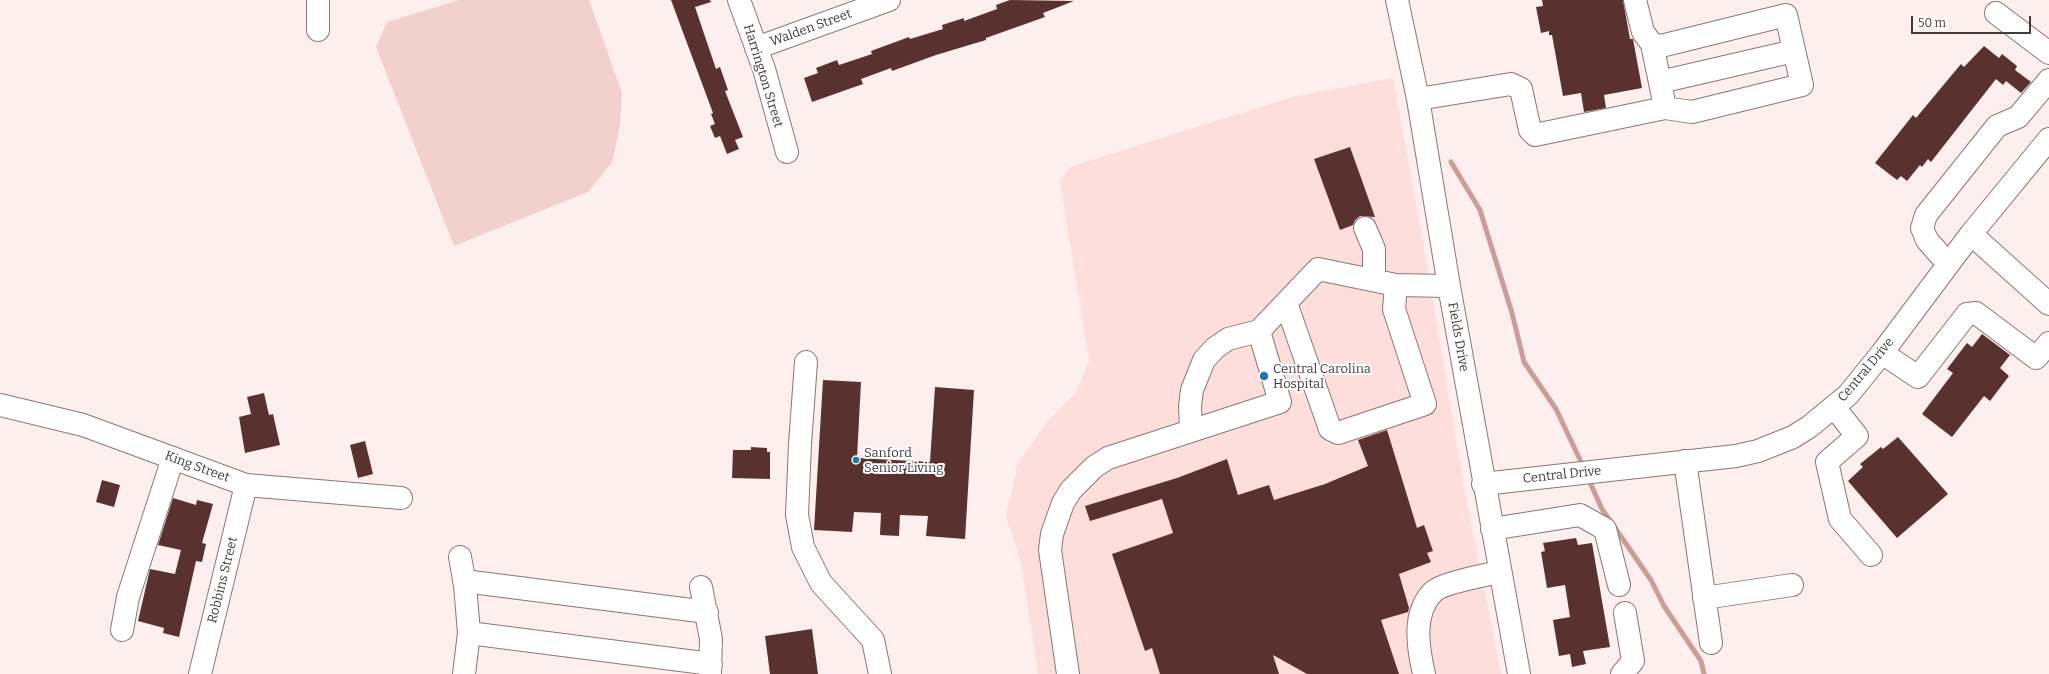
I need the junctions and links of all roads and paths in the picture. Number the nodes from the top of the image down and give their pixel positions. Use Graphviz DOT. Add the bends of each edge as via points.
graph roads {
  1 [pos="318,0"];
  2 [pos="739,0"];
  3 [pos="889,0"];
  4 [pos="1397,0"];
  5 [pos="1635,0"];
  6 [pos="1996,13"];
  7 [pos="318,30"];
  8 [pos="1652,44"];
  9 [pos="756,48"];
  10 [pos="1794,51"];
  11 [pos="2049,53"];
  12 [pos="2049,80"];
  13 [pos="1660,82"];
  14 [pos="1418,99"];
  15 [pos="1665,108"];
  16 [pos="2049,138"];
  17 [pos="787,152"];
  18 [pos="1365,228"];
  19 [pos="1971,234"];
  20 [pos="1948,264"];
  21 [pos="1374,280"];
  22 [pos="1396,285"];
  23 [pos="1449,286"];
  24 [pos="1286,303"];
  25 [pos="2049,304"];
  26 [pos="1259,331"];
  27 [pos="2049,343"];
  28 [pos="1882,353"];
  29 [pos="806,362"];
  30 [pos="0,405"];
  31 [pos="1834,407"];
  32 [pos="1191,430"];
  33 [pos="173,458"];
  34 [pos="1685,461"];
  35 [pos="1483,484"];
  36 [pos="246,485"];
  37 [pos="401,498"];
  38 [pos="1492,529"];
  39 [pos="1872,556"];
  40 [pos="460,557"];
  41 [pos="1500,572"];
  42 [pos="464,581"];
  43 [pos="1619,585"];
  44 [pos="1792,585"];
  45 [pos="701,587"];
  46 [pos="1704,598"];
  47 [pos="707,612"];
  48 [pos="1625,613"];
  49 [pos="122,630"];
  50 [pos="469,633"];
  51 [pos="1711,643"];
  52 [pos="711,669"];
  53 [pos="200,674"];
  54 [pos="464,674"];
  55 [pos="880,674"];
  56 [pos="1068,674"];
  57 [pos="1424,674"];
  58 [pos="1519,674"];
  59 [pos="1622,674"];
  1 -- 7 [label="street"];
  2 -- 9 [label="street, Harrington Street"];
  3 -- 9 [label="street, Walden Street"];
  4 -- 14 [label="street, Fields Drive"];
  5 -- 8 [label="street" via="1643,32"];
  6 -- 11 [label="street"];
  8 -- 10 [label="street" via="1661,46 1786,15"];
  8 -- 13 [label="street"];
  9 -- 17 [label="street, Harrington Street"];
  10 -- 13 [label="street"];
  10 -- 15 [label="street" via="1802,86 1692,112"];
  12 -- 20 [label="street" via="2018,117 1997,126 1926,215 1922,228 1927,240"];
  13 -- 15 [label="street"];
  14 -- 15 [label="street" via="1511,84 1522,89 1530,130 1535,135"];
  14 -- 23 [label="street, Fields Drive"];
  16 -- 19 [label="street, Central Drive"];
  18 -- 21 [label="street" via="1374,249"];
  19 -- 20 [label="street, Central Drive"];
  19 -- 25 [label="street"];
  20 -- 28 [label="street, Central Drive"];
  21 -- 22 [label="street"];
  21 -- 24 [label="street" via="1318,269"];
  22 -- 23 [label="street"];
  22 -- 24 [label="street" via="1394,309 1424,404 1338,433 1330,429"];
  23 -- 35 [label="street, Fields Drive"];
  24 -- 26 [label="street"];
  26 -- 32 [label="street" via="1228,339 1204,360 1192,390"];
  26 -- 32 [label="street" via="1280,402"];
  27 -- 28 [label="street" via="2036,358 1976,313 1967,314 1918,377"];
  28 -- 31 [label="street, Central Drive" via="1848,395"];
  29 -- 55 [label="street" via="797,515 802,547 821,583 873,640"];
  30 -- 33 [label="street, King Street" via="82,425"];
  31 -- 34 [label="street, Central Drive" via="1809,427 1774,445 1736,456"];
  31 -- 39 [label="street" via="1857,436 1827,462 1840,518"];
  32 -- 56 [label="street" via="1108,458 1082,478 1063,504 1052,534 1050,550"];
  33 -- 36 [label="street, King Street"];
  33 -- 49 [label="street" via="128,597"];
  34 -- 35 [label="street, Central Drive"];
  34 -- 46 [label="street"];
  35 -- 38 [label="street, Fields Drive"];
  36 -- 37 [label="street, King Street"];
  36 -- 53 [label="street, Robbins Street"];
  38 -- 41 [label="street, Fields Drive"];
  38 -- 43 [label="street" via="1580,514 1605,529"];
  40 -- 42 [label="street"];
  41 -- 57 [label="street" via="1448,584 1433,591 1420,617 1418,647"];
  41 -- 58 [label="street, Fields Drive"];
  42 -- 47 [label="street"];
  42 -- 50 [label="street"];
  44 -- 46 [label="street"];
  45 -- 47 [label="street"];
  46 -- 51 [label="street"];
  47 -- 52 [label="street"];
  48 -- 59 [label="street" via="1633,661"];
  50 -- 52 [label="street"];
  50 -- 54 [label="street"];
}
